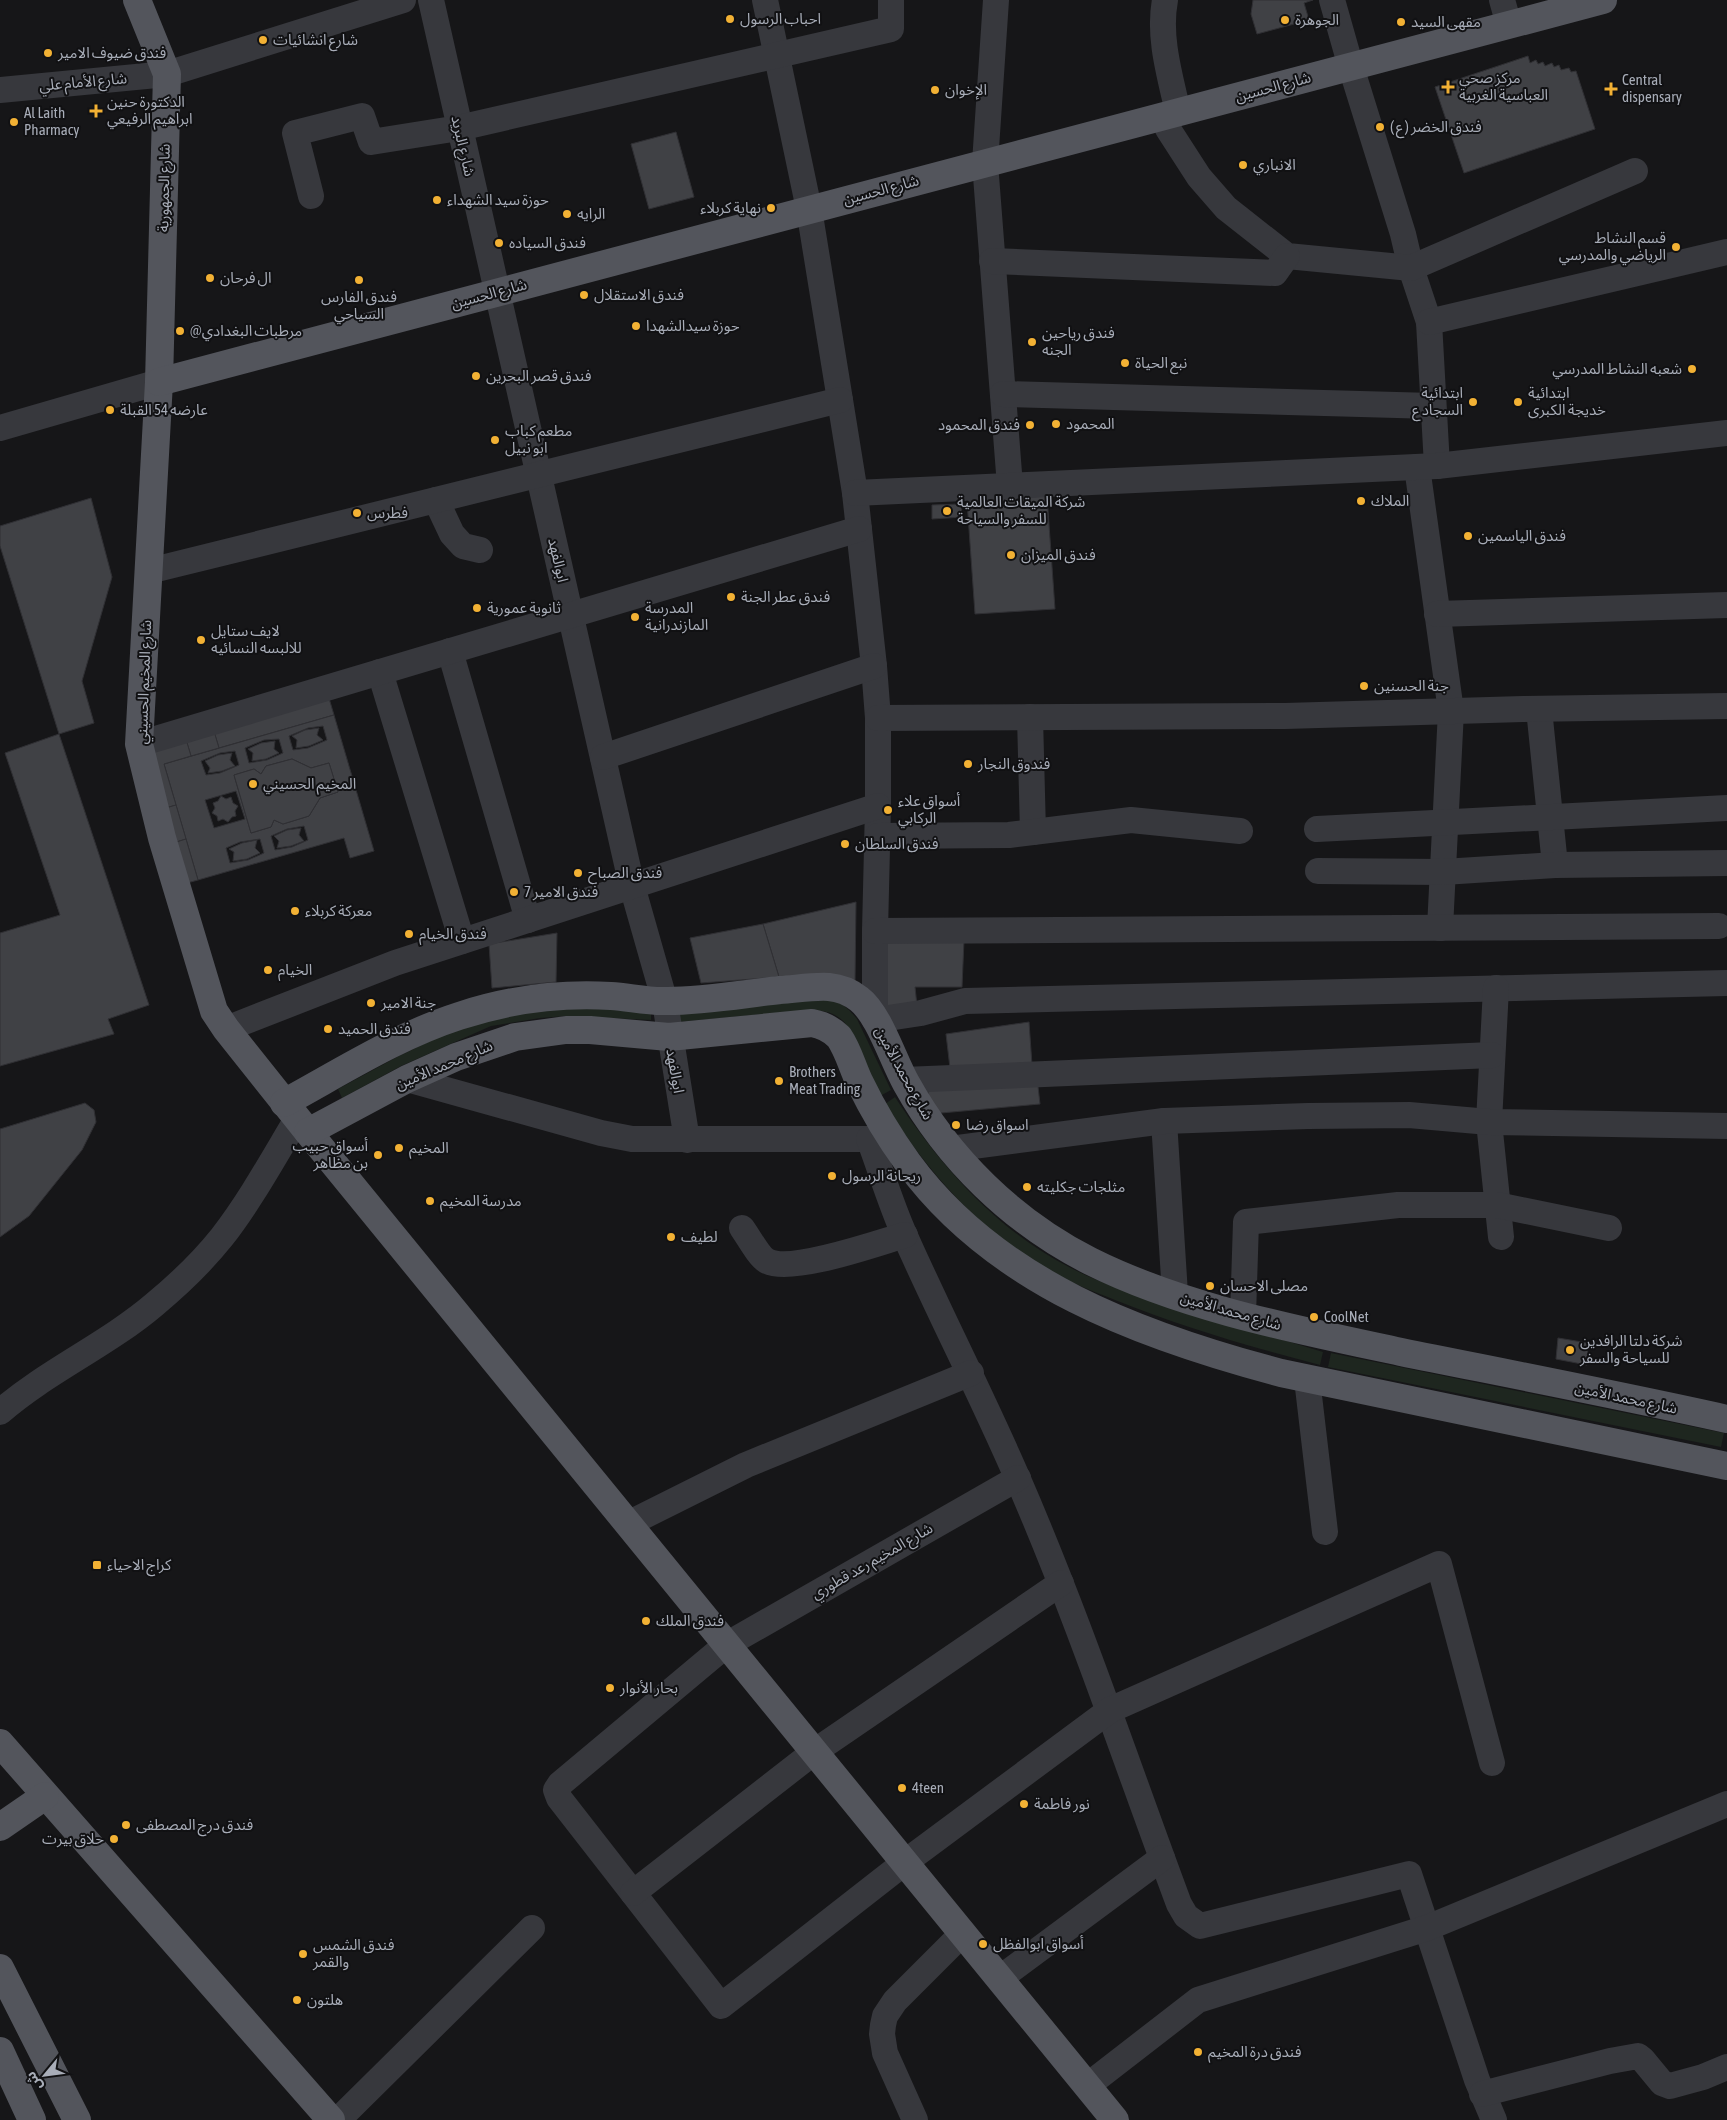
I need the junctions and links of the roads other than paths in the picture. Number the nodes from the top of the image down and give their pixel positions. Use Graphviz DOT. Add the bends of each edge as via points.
graph roads {
  1 [pos="136,0"];
  2 [pos="403,0"];
  3 [pos="431,0"];
  4 [pos="766,0"];
  5 [pos="892,0"];
  6 [pos="996,0"];
  7 [pos="1165,0"];
  8 [pos="1332,0"];
  9 [pos="1603,0"];
  10 [pos="1506,12"];
  11 [pos="777,57"];
  12 [pos="1351,67"];
  13 [pos="167,74"];
  14 [pos="0,90"];
  15 [pos="1173,121"];
  16 [pos="459,128"];
  17 [pos="985,163"];
  18 [pos="1635,170"];
  19 [pos="312,196"];
  20 [pos="809,209"];
  21 [pos="1727,252"];
  22 [pos="1287,256"];
  23 [pos="992,261"];
  24 [pos="1411,268"];
  25 [pos="496,292"];
  26 [pos="1430,322"];
  27 [pos="159,382"];
  28 [pos="1003,394"];
  29 [pos="840,400"];
  30 [pos="1433,406"];
  31 [pos="0,428"];
  32 [pos="1727,433"];
  33 [pos="1427,466"];
  34 [pos="538,475"];
  35 [pos="1010,486"];
  36 [pos="855,493"];
  37 [pos="436,500"];
  38 [pos="859,529"];
  39 [pos="480,550"];
  40 [pos="149,571"];
  41 [pos="1727,605"];
  42 [pos="1437,614"];
  43 [pos="570,615"];
  44 [pos="450,651"];
  45 [pos="874,666"];
  46 [pos="380,672"];
  47 [pos="1727,706"];
  48 [pos="1539,709"];
  49 [pos="1451,711"];
  50 [pos="1030,717"];
  51 [pos="878,718"];
  52 [pos="139,744"];
  53 [pos="603,757"];
  54 [pos="878,806"];
  55 [pos="1727,808"];
  56 [pos="1550,818"];
  57 [pos="1445,823"];
  58 [pos="1317,829"];
  59 [pos="1240,831"];
  60 [pos="1033,832"];
  61 [pos="878,836"];
  62 [pos="1727,863"];
  63 [pos="1555,865"];
  64 [pos="1318,871"];
  65 [pos="1443,872"];
  66 [pos="632,886"];
  67 [pos="528,920"];
  68 [pos="1719,926"];
  69 [pos="1440,928"];
  70 [pos="875,931"];
  71 [pos="462,941"];
  72 [pos="1727,983"];
  73 [pos="1496,988"];
  74 [pos="665,1002"];
  75 [pos="875,1020"];
  76 [pos="226,1029"];
  77 [pos="670,1037"];
  78 [pos="1492,1055"];
  79 [pos="407,1079"];
  80 [pos="904,1080"];
  81 [pos="296,1118"];
  82 [pos="1164,1122"];
  83 [pos="1489,1122"];
  84 [pos="1727,1126"];
  85 [pos="880,1139"];
  86 [pos="687,1140"];
  87 [pos="950,1149"];
  88 [pos="1497,1205"];
  89 [pos="742,1228"];
  90 [pos="1609,1228"];
  91 [pos="905,1235"];
  92 [pos="1500,1238"];
  93 [pos="1175,1294"];
  94 [pos="1243,1316"];
  95 [pos="971,1373"];
  96 [pos="1307,1379"];
  97 [pos="0,1412"];
  98 [pos="1727,1419"];
  99 [pos="1727,1466"];
  100 [pos="1018,1478"];
  101 [pos="628,1524"];
  102 [pos="1325,1532"];
  103 [pos="1061,1583"];
  104 [pos="726,1645"];
  105 [pos="1110,1710"];
  106 [pos="0,1743"];
  107 [pos="814,1752"];
  108 [pos="1492,1763"];
  109 [pos="45,1796"];
  110 [pos="1727,1804"];
  111 [pos="0,1827"];
  112 [pos="1162,1858"];
  113 [pos="904,1863"];
  114 [pos="633,1893"];
  115 [pos="532,1928"];
  116 [pos="1427,1928"];
  117 [pos="962,1934"];
  118 [pos="0,1968"];
  119 [pos="999,1979"];
  120 [pos="3,2066"];
  121 [pos="1727,2067"];
  122 [pos="1087,2086"];
  123 [pos="1482,2094"];
  124 [pos="32,2120"];
  125 [pos="77,2120"];
  126 [pos="331,2120"];
  127 [pos="338,2120"];
  128 [pos="915,2120"];
  129 [pos="1115,2120"];
  130 [pos="1494,2120"];
  1 -- 13 [label="main road, شارع الجمهورية"];
  2 -- 13 [label="street, شارع الأمام علي"];
  3 -- 16 [label="street, شارع البريد"];
  4 -- 11 [label="street"];
  5 -- 11 [label="street" via="891,29"];
  6 -- 17 [label="street"];
  7 -- 15 [label="street" via="1164,36"];
  8 -- 12 [label="street"];
  9 -- 10 [label="main road, شارع الحسين"];
  10 -- 12 [label="main road, شارع الحسين"];
  11 -- 16 [label="street"];
  11 -- 20 [label="street"];
  12 -- 15 [label="main road, شارع الحسين"];
  12 -- 24 [label="street"];
  13 -- 14 [label="street, شارع الأمام علي"];
  13 -- 27 [label="main road, شارع الجمهورية"];
  15 -- 17 [label="main road, شارع الحسين"];
  15 -- 22 [label="street" via="1199,176 1226,208"];
  16 -- 19 [label="street" via="370,142 362,116 295,133"];
  16 -- 25 [label="street, شارع البريد"];
  17 -- 20 [label="main road, شارع الحسين"];
  17 -- 23 [label="street"];
  18 -- 24 [label="street"];
  20 -- 25 [label="main road, شارع الحسين"];
  20 -- 29 [label="street"];
  21 -- 26 [label="street"];
  22 -- 23 [label="street" via="1274,273"];
  22 -- 24 [label="street"];
  23 -- 28 [label="street"];
  24 -- 26 [label="street"];
  25 -- 27 [label="main road, شارع الحسين"];
  25 -- 34 [label="street, ابوالفهد"];
  26 -- 30 [label="street"];
  27 -- 31 [label="street"];
  27 -- 40 [label="main road, شارع المخيم الحسيني"];
  28 -- 30 [label="street"];
  28 -- 35 [label="street"];
  29 -- 34 [label="street"];
  29 -- 36 [label="street"];
  30 -- 33 [label="street"];
  32 -- 33 [label="street"];
  33 -- 35 [label="street"];
  33 -- 42 [label="street"];
  34 -- 37 [label="street"];
  34 -- 43 [label="street, ابوالفهد"];
  35 -- 36 [label="street"];
  36 -- 38 [label="street"];
  37 -- 39 [label="street" via="452,534 463,546"];
  37 -- 40 [label="street"];
  38 -- 43 [label="street"];
  38 -- 45 [label="street"];
  40 -- 52 [label="main road, شارع المخيم الحسيني"];
  41 -- 42 [label="street"];
  42 -- 49 [label="street"];
  43 -- 44 [label="street"];
  43 -- 53 [label="street, ابوالفهد"];
  44 -- 46 [label="street"];
  44 -- 67 [label="street"];
  45 -- 51 [label="street"];
  45 -- 53 [label="street"];
  46 -- 52 [label="street"];
  46 -- 71 [label="street"];
  47 -- 48 [label="street"];
  48 -- 49 [label="street"];
  48 -- 56 [label="street"];
  49 -- 50 [label="street" via="1285,716"];
  49 -- 57 [label="street"];
  50 -- 51 [label="street"];
  50 -- 60 [label="street"];
  51 -- 54 [label="street"];
  52 -- 76 [label="main road, شارع المخيم الحسيني" via="162,838 214,1011"];
  53 -- 66 [label="street, ابوالفهد"];
  54 -- 61 [label="street"];
  54 -- 66 [label="street"];
  55 -- 56 [label="street"];
  56 -- 57 [label="street"];
  56 -- 63 [label="street"];
  57 -- 58 [label="street"];
  57 -- 65 [label="street"];
  59 -- 60 [label="street" via="1131,820"];
  60 -- 61 [label="street"];
  61 -- 70 [label="street"];
  62 -- 63 [label="street"];
  63 -- 65 [label="street"];
  64 -- 65 [label="street"];
  65 -- 69 [label="street"];
  66 -- 67 [label="street"];
  66 -- 74 [label="street, ابوالفهد"];
  67 -- 71 [label="street"];
  68 -- 69 [label="street"];
  69 -- 70 [label="street"];
  70 -- 75 [label="street"];
  71 -- 76 [label="street" via="395,963"];
  72 -- 73 [label="street"];
  73 -- 75 [label="street" via="965,1001 921,1013"];
  73 -- 78 [label="street"];
  74 -- 75 [label="main road, شارع محمد الأمين" via="825,987 840,989 858,998"];
  74 -- 77 [label="street, ابوالفهد"];
  74 -- 81 [label="main road, شارع محمد الأمين" via="611,996 566,996 536,998 484,1009 410,1036"];
  75 -- 80 [label="main road, شارع محمد الأمين"];
  76 -- 81 [label="main road, شارع المخيم الحسيني"];
  77 -- 79 [label="main road, شارع محمد الأمين" via="590,1030 537,1033 492,1044"];
  77 -- 85 [label="main road, شارع محمد الأمين" via="812,1023 826,1027 843,1042"];
  77 -- 86 [label="street, ابوالفهد"];
  78 -- 80 [label="street"];
  78 -- 83 [label="street"];
  79 -- 81 [label="main road, شارع محمد الأمين"];
  79 -- 86 [label="street" via="601,1133 632,1139"];
  80 -- 87 [label="main road, شارع محمد الأمين"];
  81 -- 97 [label="street" via="240,1212 180,1283 154,1306"];
  81 -- 101 [label="main road, شارع المخيم الحسيني"];
  82 -- 83 [label="street" via="1409,1114"];
  82 -- 87 [label="street"];
  82 -- 93 [label="street"];
  83 -- 84 [label="street"];
  83 -- 88 [label="street"];
  85 -- 86 [label="street"];
  85 -- 91 [label="street"];
  85 -- 96 [label="main road, شارع محمد الأمين" via="908,1163 947,1209 1002,1256 1036,1279 1166,1338 1249,1365"];
  87 -- 93 [label="main road, شارع محمد الأمين" via="1000,1200 1059,1244 1117,1273"];
  88 -- 90 [label="street"];
  88 -- 92 [label="street"];
  88 -- 94 [label="street" via="1398,1205 1246,1222"];
  89 -- 91 [label="street" via="766,1260 779,1266 802,1263"];
  91 -- 95 [label="street"];
  93 -- 94 [label="main road, شارع محمد الأمين"];
  94 -- 98 [label="main road, شارع محمد الأمين"];
  95 -- 100 [label="street"];
  95 -- 101 [label="street" via="746,1465"];
  96 -- 99 [label="main road, شارع محمد الأمين"];
  96 -- 102 [label="street"];
  100 -- 103 [label="street"];
  100 -- 104 [label="street, شارع المخيم رعد قطوري"];
  101 -- 104 [label="main road, شارع المخيم الحسيني"];
  103 -- 105 [label="street"];
  103 -- 107 [label="street"];
  104 -- 107 [label="main road, شارع المخيم الحسيني"];
  104 -- 114 [label="street, شارع المخيم رعد قطوري" via="556,1790"];
  105 -- 108 [label="street" via="1439,1564"];
  105 -- 112 [label="street"];
  105 -- 113 [label="street"];
  106 -- 109 [label="main road"];
  107 -- 113 [label="main road, شارع المخيم الحسيني"];
  107 -- 114 [label="street"];
  109 -- 111 [label="main road"];
  109 -- 126 [label="main road"];
  110 -- 116 [label="street"];
  112 -- 116 [label="street" via="1179,1904 1186,1916 1200,1926 1409,1874"];
  112 -- 119 [label="street"];
  113 -- 114 [label="street" via="721,2006"];
  113 -- 117 [label="main road, شارع المخيم الحسيني"];
  115 -- 127 [label="street"];
  116 -- 122 [label="street" via="1198,2000"];
  116 -- 123 [label="street"];
  117 -- 119 [label="main road, شارع المخيم الحسيني"];
  117 -- 128 [label="street" via="895,2001 885,2016 882,2034 885,2053"];
  118 -- 125 [label="main road"];
  119 -- 122 [label="main road, شارع المخيم الحسيني"];
  120 -- 124 [label="main road"];
  121 -- 123 [label="street" via="1670,2086 1662,2083 1638,2056 1610,2060"];
  122 -- 129 [label="main road, شارع المخيم الحسيني"];
  123 -- 130 [label="street"];
}
